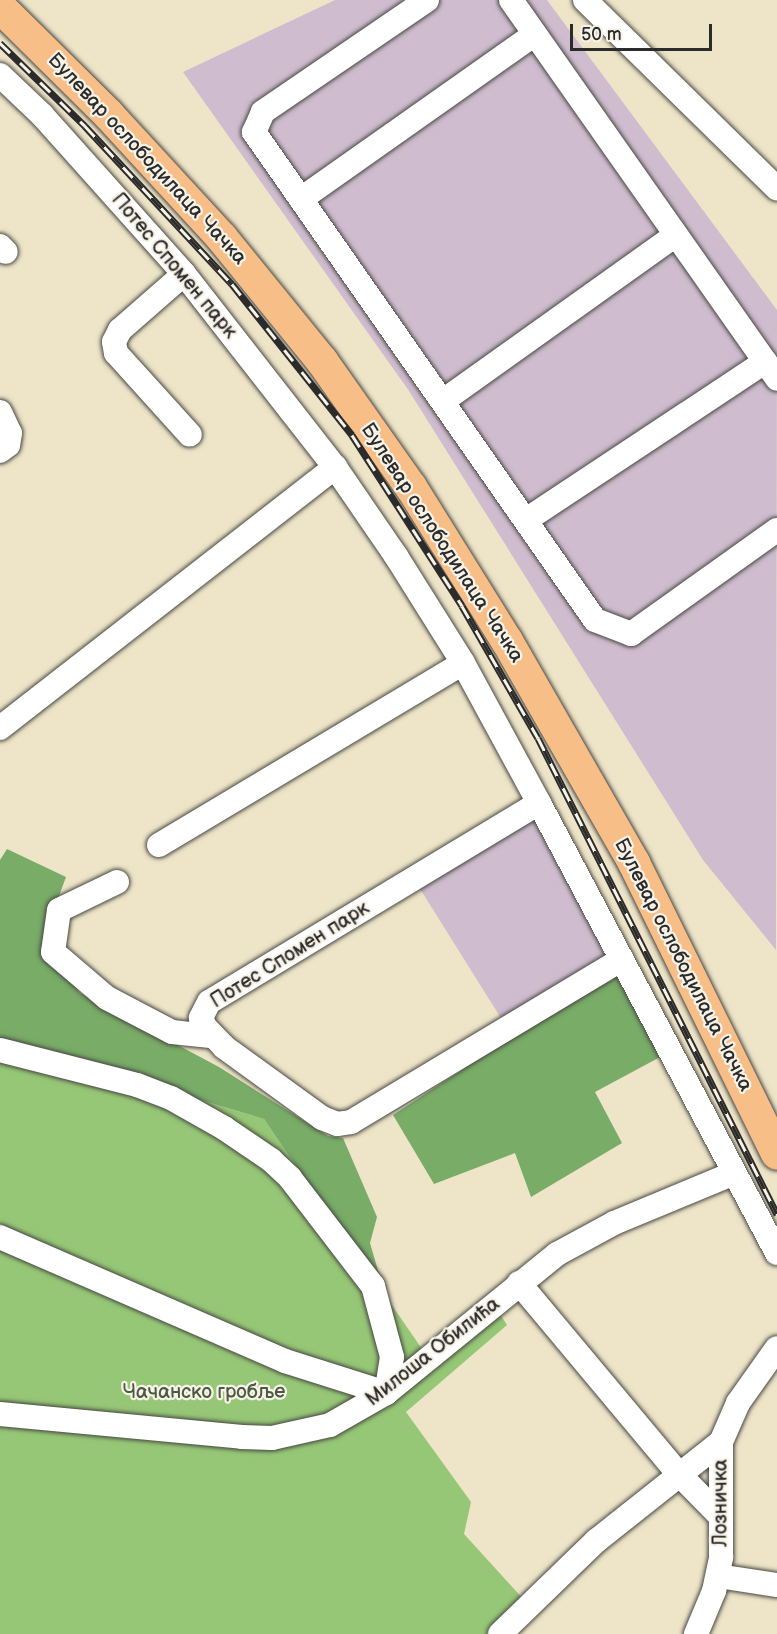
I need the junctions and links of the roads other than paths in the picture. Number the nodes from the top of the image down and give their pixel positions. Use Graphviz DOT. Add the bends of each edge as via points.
graph roads {
  1 [pos="427,0"];
  2 [pos="511,0"];
  3 [pos="585,0"];
  4 [pos="0,8"];
  5 [pos="534,34"];
  6 [pos="0,75"];
  7 [pos="777,189"];
  8 [pos="301,199"];
  9 [pos="676,235"];
  10 [pos="184,274"];
  11 [pos="771,370"];
  12 [pos="443,401"];
  13 [pos="0,412"];
  14 [pos="190,435"];
  15 [pos="0,451"];
  16 [pos="335,467"];
  17 [pos="526,520"];
  18 [pos="777,530"];
  19 [pos="463,663"];
  20 [pos="0,728"];
  21 [pos="539,802"];
  22 [pos="159,845"];
  23 [pos="117,882"];
  24 [pos="622,958"];
  25 [pos="212,1036"];
  26 [pos="0,1050"];
  27 [pos="777,1154"];
  28 [pos="732,1174"];
  29 [pos="0,1237"];
  30 [pos="777,1253"];
  31 [pos="519,1283"];
  32 [pos="777,1348"];
  33 [pos="386,1393"];
  34 [pos="0,1414"];
  35 [pos="722,1442"];
  36 [pos="678,1473"];
  37 [pos="720,1516"];
  38 [pos="718,1576"];
  39 [pos="777,1585"];
  40 [pos="500,1634"];
  41 [pos="696,1634"];
  1 -- 8 [label="street" via="263,112 254,132"];
  2 -- 5 [label="street"];
  3 -- 7 [label="street"];
  4 -- 27 [label="main road, Булевар ослободилаца Чачка" via="117,123 235,252 316,353 411,487 507,641 634,863"];
  5 -- 8 [label="street"];
  5 -- 9 [label="street"];
  6 -- 10 [label="street, Потес Спомен парк" via="42,116"];
  8 -- 12 [label="street"];
  9 -- 11 [label="street"];
  9 -- 12 [label="street"];
  10 -- 14 [label="street" via="120,330 114,342 116,353"];
  10 -- 16 [label="street, Потес Спомен парк"];
  11 -- 17 [label="street"];
  12 -- 17 [label="street"];
  13 -- 15 [label="street" via="10,433 8,445"];
  16 -- 19 [label="street, Потес Спомен парк"];
  16 -- 20 [label="street"];
  17 -- 18 [label="street" via="595,620 632,634"];
  19 -- 21 [label="street, Потес Спомен парк"];
  19 -- 22 [label="street"];
  21 -- 24 [label="street, Потес Спомен парк"];
  21 -- 25 [label="street, Потес Спомен парк" via="209,1002 201,1018"];
  23 -- 25 [label="street" via="59,910 53,952 107,998 172,1032"];
  24 -- 25 [label="street, Потес Спомен парк" via="351,1122 337,1124 322,1118"];
  24 -- 28 [label="street, Потес Спомен парк"];
  26 -- 33 [label="street" via="137,1085 171,1098 270,1160 290,1178 373,1286 392,1357"];
  28 -- 30 [label="street"];
  28 -- 31 [label="street, Милоша Обилића" via="581,1239"];
  29 -- 33 [label="street" via="285,1361"];
  31 -- 33 [label="street, Милоша Обилића"];
  31 -- 36 [label="street"];
  32 -- 35 [label="street, Лозничка" via="738,1402"];
  33 -- 34 [label="street, Милоша Обилића" via="330,1425 272,1438"];
  35 -- 36 [label="street"];
  35 -- 37 [label="street, Лозничка"];
  36 -- 37 [label="street"];
  36 -- 40 [label="street" via="560,1574"];
  37 -- 38 [label="street, Лозничка"];
  38 -- 39 [label="street"];
  38 -- 41 [label="street, Лозничка"];
}
